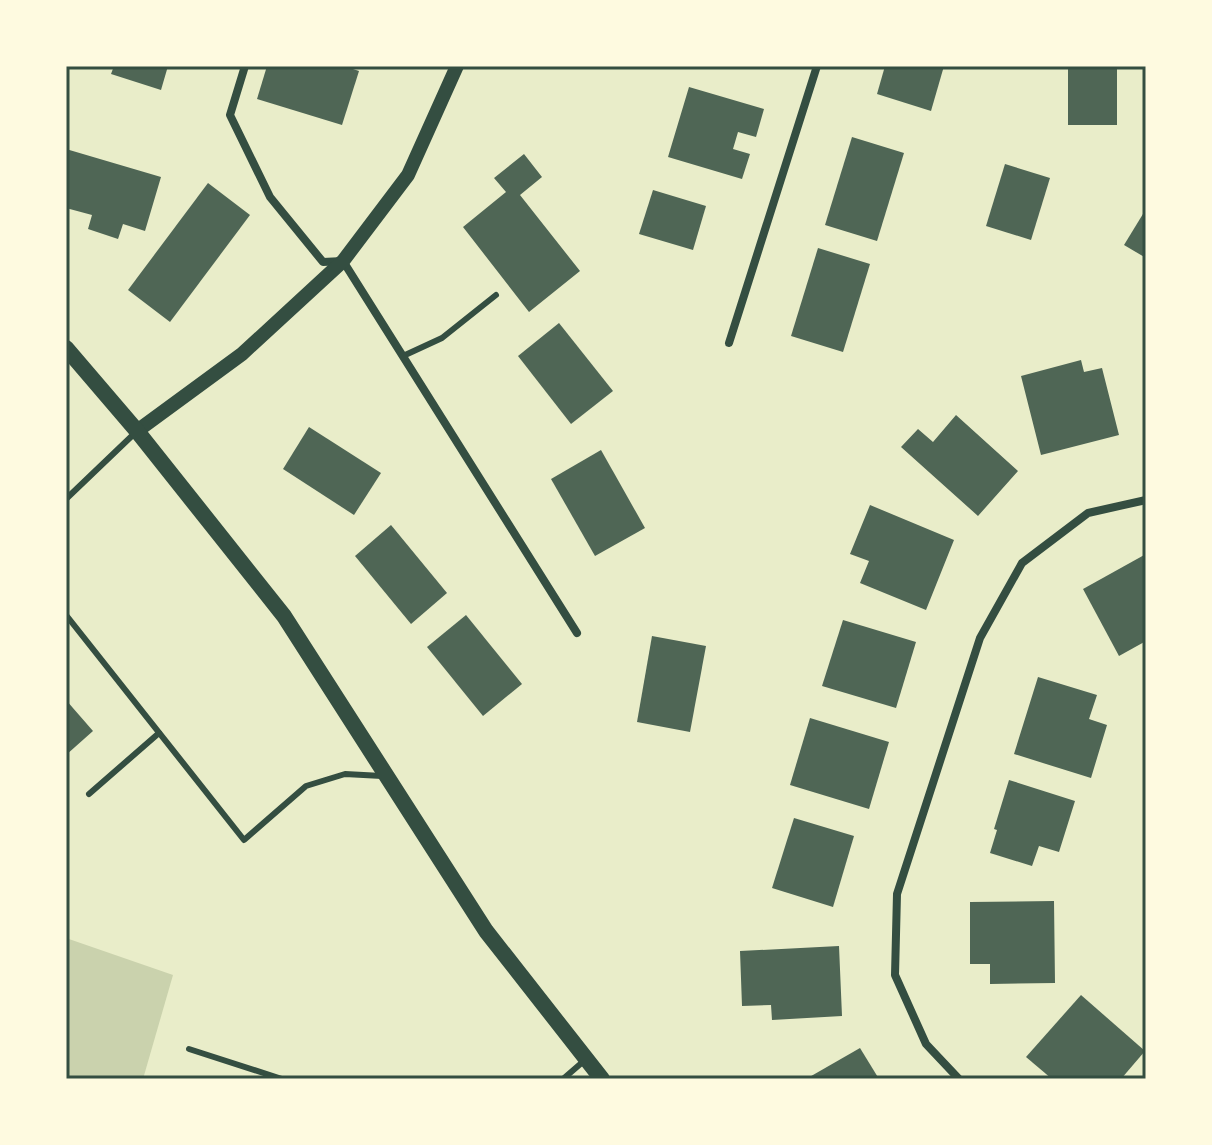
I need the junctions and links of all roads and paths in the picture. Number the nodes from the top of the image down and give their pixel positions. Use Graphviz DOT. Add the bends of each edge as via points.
graph roads {
  1 [pos="245,66"];
  2 [pos="457,66"];
  3 [pos="817,66"];
  4 [pos="343,261"];
  5 [pos="496,295"];
  6 [pos="729,343"];
  7 [pos="66,348"];
  8 [pos="403,356"];
  9 [pos="137,431"];
  10 [pos="66,499"];
  11 [pos="1146,500"];
  12 [pos="66,615"];
  13 [pos="577,633"];
  14 [pos="159,733"];
  15 [pos="386,776"];
  16 [pos="89,794"];
  17 [pos="189,1049"];
  18 [pos="585,1060"];
  19 [pos="282,1079"];
  20 [pos="563,1079"];
  21 [pos="602,1079"];
  22 [pos="959,1079"];
  1 -- 4 [label="street" via="230,115 270,197 323,262"];
  2 -- 4 [label="street" via="408,175"];
  3 -- 6 [label="street"];
  4 -- 8 [label="street"];
  4 -- 9 [label="street" via="242,354"];
  5 -- 8 [label="lane" via="442,338"];
  7 -- 9 [label="main road"];
  8 -- 13 [label="street"];
  9 -- 10 [label="lane"];
  9 -- 15 [label="main road" via="284,616"];
  11 -- 22 [label="street" via="1088,513 1022,563 980,638 897,894 895,975 926,1044"];
  12 -- 14 [label="lane"];
  14 -- 15 [label="lane" via="244,840 306,786 345,774"];
  14 -- 16 [label="lane"];
  15 -- 18 [label="main road" via="486,931"];
  17 -- 19 [label="lane"];
  18 -- 20 [label="lane"];
  18 -- 21 [label="main road"];
}
